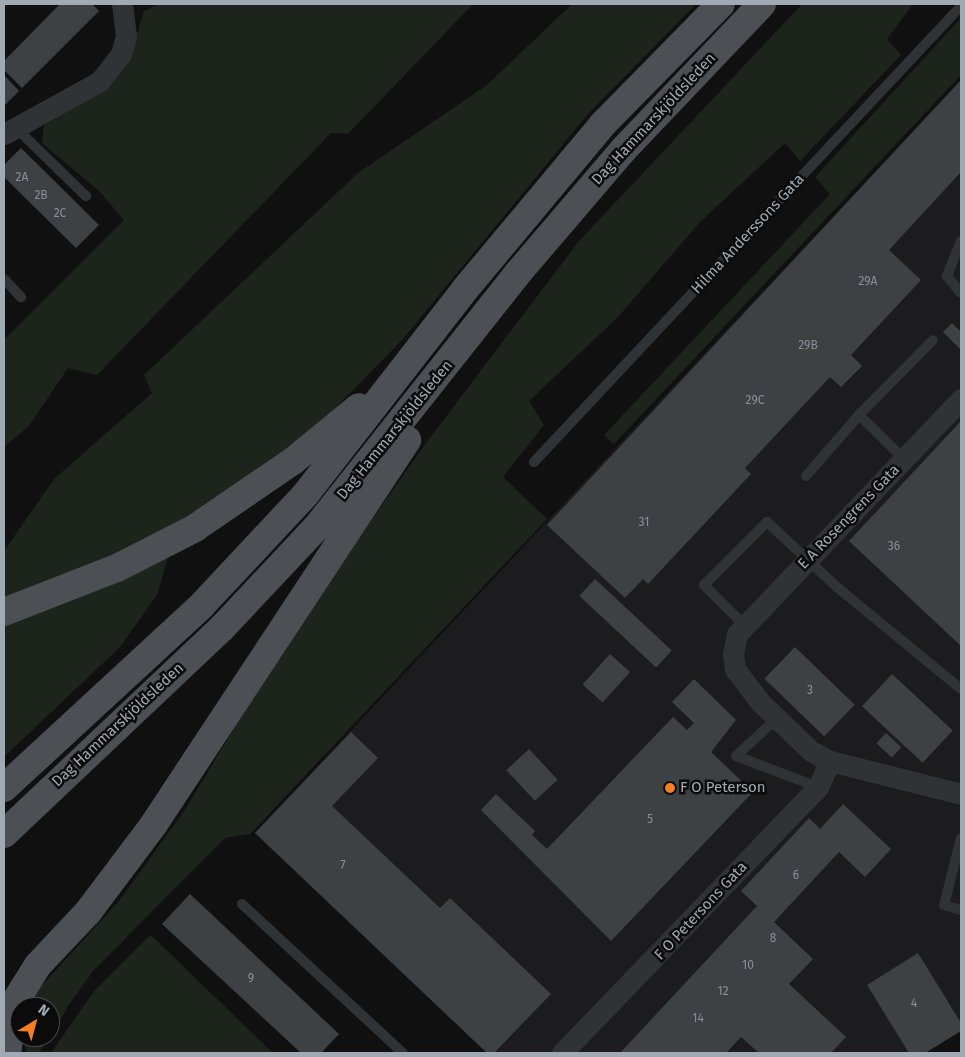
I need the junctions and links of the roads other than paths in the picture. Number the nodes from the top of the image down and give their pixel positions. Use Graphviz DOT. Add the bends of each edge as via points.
graph roads {
  1 [pos="122,4"];
  2 [pos="720,4"];
  3 [pos="762,4"];
  4 [pos="961,6"];
  5 [pos="10,131"];
  6 [pos="86,196"];
  7 [pos="961,241"];
  8 [pos="4,279"];
  9 [pos="961,293"];
  10 [pos="21,297"];
  11 [pos="933,340"];
  12 [pos="456,354"];
  13 [pos="397,375"];
  14 [pos="961,399"];
  15 [pos="859,415"];
  16 [pos="904,459"];
  17 [pos="534,462"];
  18 [pos="806,476"];
  19 [pos="807,560"];
  20 [pos="5,612"];
  21 [pos="741,630"];
  22 [pos="961,689"];
  23 [pos="776,719"];
  24 [pos="830,761"];
  25 [pos="818,787"];
  26 [pos="4,788"];
  27 [pos="961,794"];
  28 [pos="4,834"];
  29 [pos="961,838"];
  30 [pos="242,904"];
  31 [pos="961,910"];
  32 [pos="38,965"];
  33 [pos="4,984"];
  34 [pos="8,1048"];
  35 [pos="403,1053"];
  36 [pos="562,1053"];
  1 -- 5 [label="street" via="126,36 112,67 100,81"];
  2 -- 13 [label="main road, Dag Hammarskjöldsleden" via="603,124"];
  3 -- 12 [label="main road, Dag Hammarskjöldsleden" via="624,149"];
  4 -- 17 [label="lane, Hilma Anderssons Gata"];
  5 -- 6 [label="lane"];
  7 -- 9 [label="lane" via="947,276"];
  8 -- 10 [label="lane"];
  11 -- 15 [label="lane"];
  12 -- 28 [label="main road, Dag Hammarskjöldsleden" via="295,550 221,628"];
  12 -- 32 [label="main road" via="410,435 275,634 165,809 88,912"];
  13 -- 20 [label="main road" via="293,461 196,528 117,568"];
  13 -- 26 [label="main road, Dag Hammarskjöldsleden" via="305,495 202,605"];
  14 -- 16 [label="street, E A Rosengrens Gata"];
  15 -- 16 [label="lane"];
  15 -- 18 [label="lane"];
  16 -- 19 [label="street, E A Rosengrens Gata"];
  19 -- 21 [label="street, E A Rosengrens Gata"];
  19 -- 21 [label="lane" via="768,522 704,585"];
  19 -- 22 [label="lane"];
  21 -- 23 [label="street" via="735,669"];
  23 -- 24 [label="street" via="811,751"];
  23 -- 25 [label="lane" via="736,756"];
  24 -- 25 [label="street, F O Petersons Gata"];
  24 -- 27 [label="street"];
  25 -- 36 [label="street, F O Petersons Gata"];
  29 -- 31 [label="lane" via="944,905"];
  30 -- 35 [label="lane"];
  32 -- 33 [label="main road"];
  32 -- 34 [label="main road" via="13,1005"];
}
